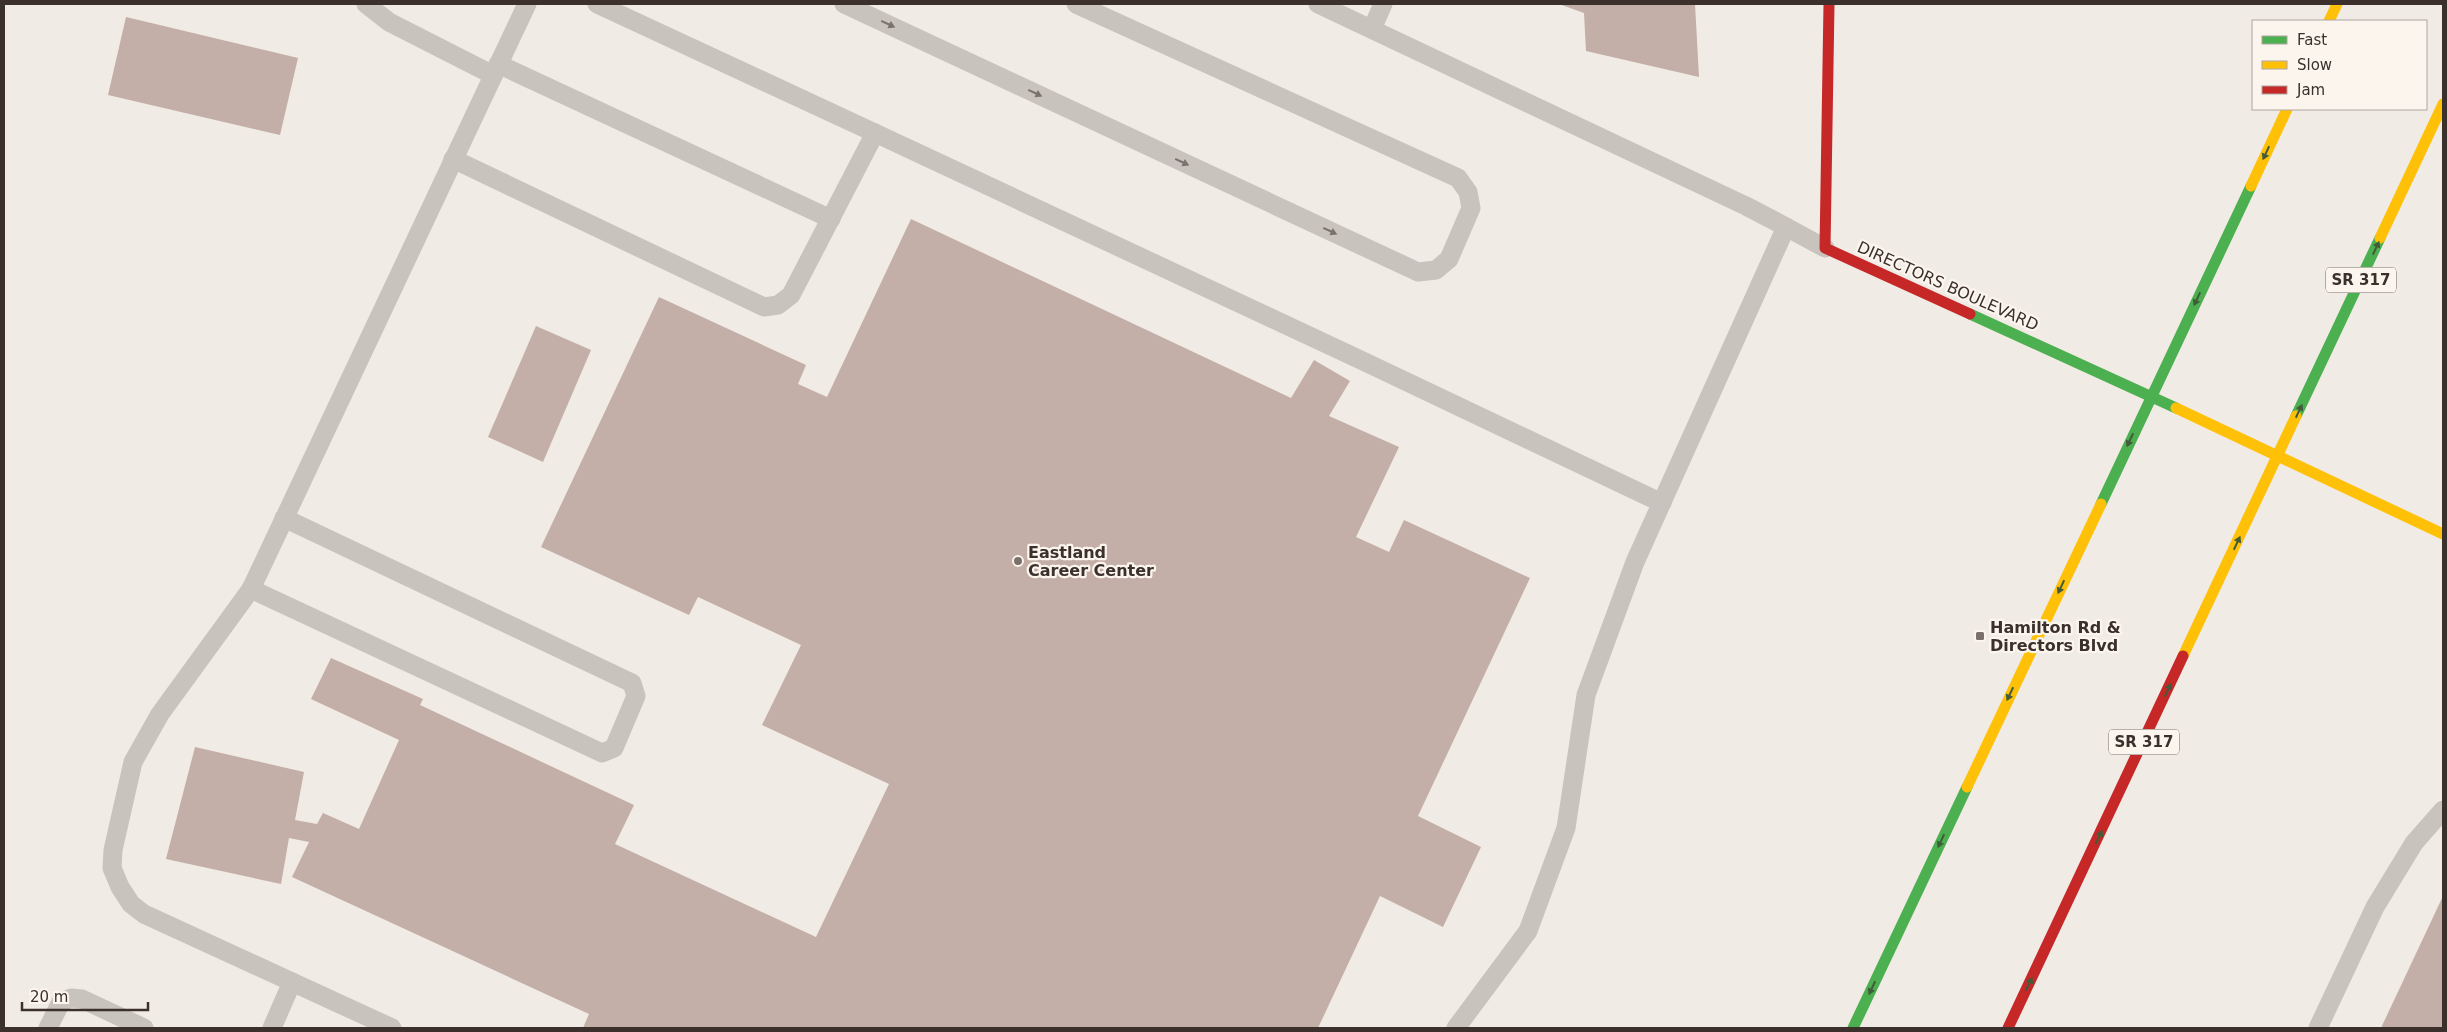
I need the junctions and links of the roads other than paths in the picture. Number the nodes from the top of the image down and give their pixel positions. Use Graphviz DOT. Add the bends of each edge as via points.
graph roads {
  1 [pos="366,4"];
  2 [pos="527,4"];
  3 [pos="597,4"];
  4 [pos="844,4"];
  5 [pos="1076,4"];
  6 [pos="1318,4"];
  7 [pos="1383,4"];
  8 [pos="1829,4"];
  9 [pos="2337,4"];
  10 [pos="2329,20"];
  11 [pos="1372,29"];
  12 [pos="496,69"];
  13 [pos="2443,104"];
  14 [pos="2287,110"];
  15 [pos="875,133"];
  16 [pos="453,159"];
  17 [pos="830,219"];
  18 [pos="1786,227"];
  19 [pos="1826,248"];
  20 [pos="2151,396"];
  21 [pos="2279,456"];
  22 [pos="1662,504"];
  23 [pos="284,518"];
  24 [pos="2443,534"];
  25 [pos="251,589"];
  26 [pos="2443,810"];
  27 [pos="292,982"];
  28 [pos="48,1028"];
  29 [pos="144,1028"];
  30 [pos="272,1028"];
  31 [pos="392,1028"];
  32 [pos="1456,1028"];
  33 [pos="1853,1028"];
  34 [pos="2008,1028"];
  35 [pos="2318,1028"];
  1 -- 12 [label="lane" via="388,22"];
  2 -- 12 [label="lane"];
  3 -- 15 [label="lane"];
  4 -- 5 [label="lane, one-way" via="1418,272 1436,270 1448,258 1471,208 1468,192 1458,178"];
  6 -- 11 [label="lane"];
  7 -- 11 [label="lane"];
  8 -- 19 [label="main road"];
  9 -- 10 [label="main road"];
  11 -- 18 [label="lane"];
  12 -- 16 [label="lane"];
  12 -- 17 [label="lane"];
  21 -- 13 [label="main road, SR 317, one-way"];
  14 -- 20 [label="main road, one-way"];
  15 -- 17 [label="lane"];
  15 -- 22 [label="lane"];
  16 -- 17 [label="lane" via="764,307 778,305 791,295"];
  16 -- 23 [label="lane"];
  18 -- 19 [label="lane"];
  18 -- 22 [label="lane"];
  19 -- 20 [label="main road, DIRECTORS BOULEVARD"];
  20 -- 21 [label="main road, DIRECTORS BOULEVARD"];
  20 -- 33 [label="main road, one-way"];
  21 -- 24 [label="main road, DIRECTORS BOULEVARD"];
  34 -- 21 [label="main road, SR 317, one-way"];
  22 -- 32 [label="lane" via="1636,562 1586,695 1566,828 1528,931"];
  23 -- 25 [label="lane"];
  23 -- 25 [label="lane" via="632,683 636,696 614,748 602,753"];
  25 -- 27 [label="lane" via="160,714 133,762 113,850 112,868 131,904 144,914"];
  26 -- 35 [label="lane" via="2414,843 2375,907"];
  27 -- 30 [label="lane"];
  27 -- 31 [label="lane"];
  28 -- 29 [label="lane" via="61,1002 82,998"];
}
